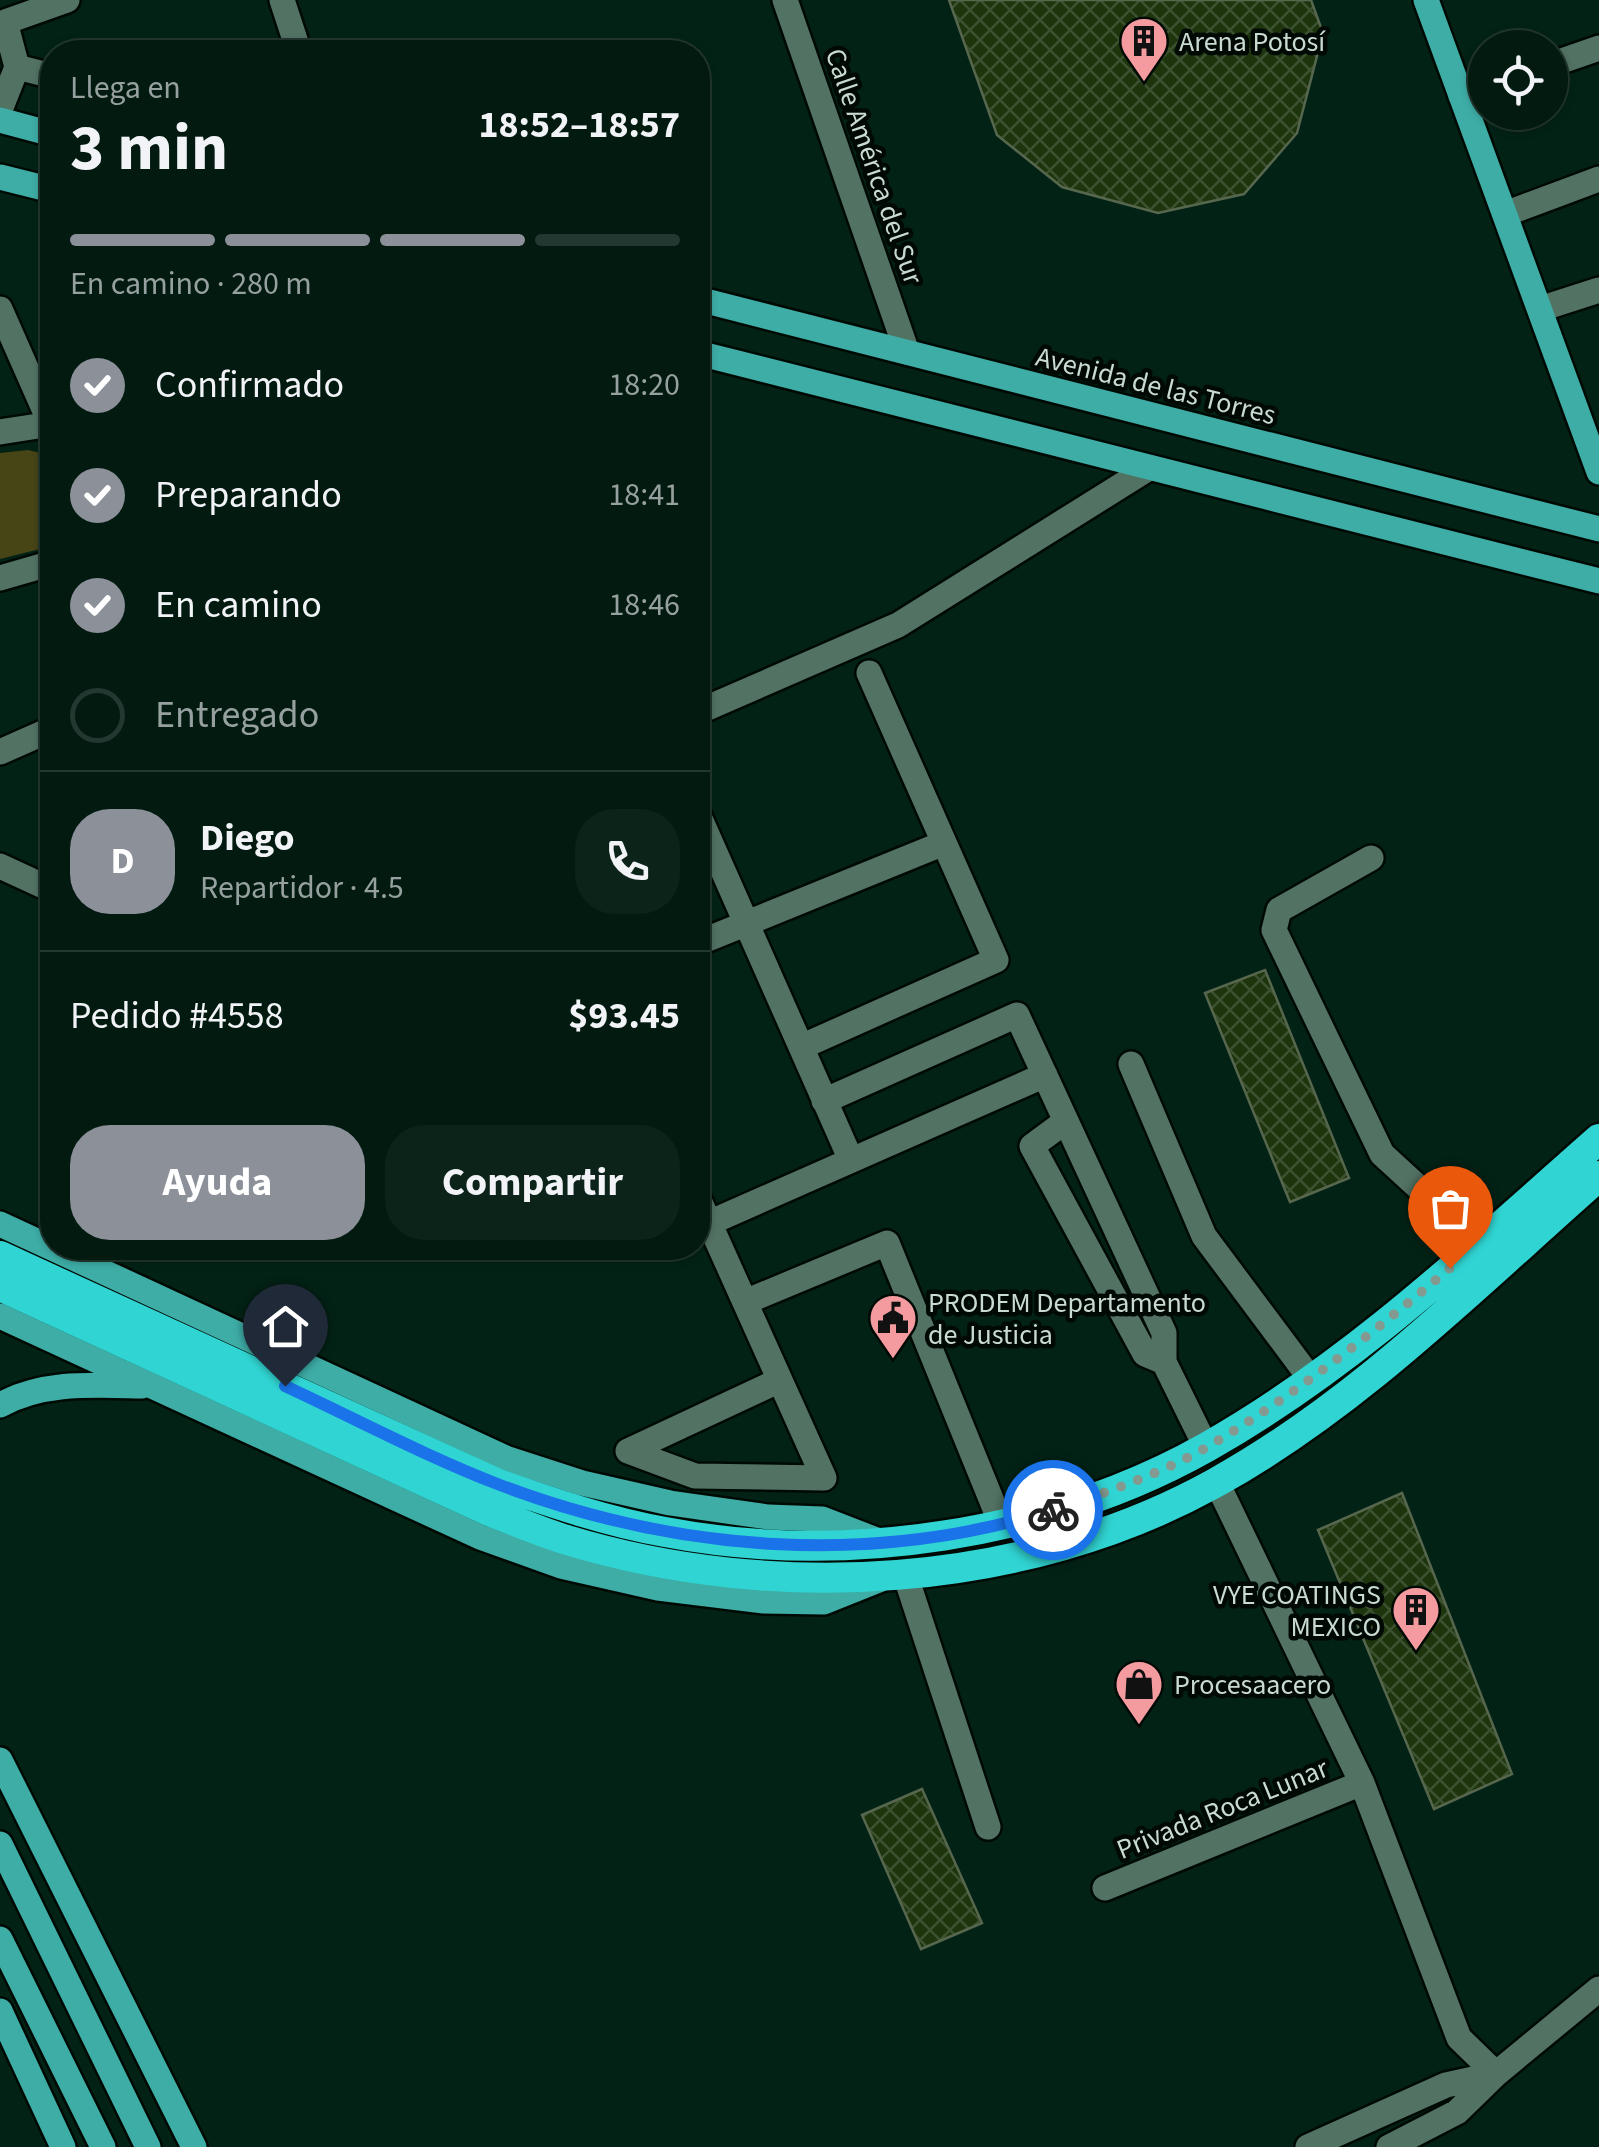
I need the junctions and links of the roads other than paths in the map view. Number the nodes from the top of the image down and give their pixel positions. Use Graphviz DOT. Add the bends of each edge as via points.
graph roads {
  1 [pos="67,0"];
  2 [pos="282,0"];
  3 [pos="785,0"];
  4 [pos="1426,0"];
  5 [pos="295,40"];
  6 [pos="1599,48"];
  7 [pos="1568,59"];
  8 [pos="16,67"];
  9 [pos="40,73"];
  10 [pos="1468,82"];
  11 [pos="0,110"];
  12 [pos="0,120"];
  13 [pos="1483,130"];
  14 [pos="40,131"];
  15 [pos="0,177"];
  16 [pos="1599,179"];
  17 [pos="40,187"];
  18 [pos="1505,214"];
  19 [pos="1599,290"];
  20 [pos="710,301"];
  21 [pos="0,309"];
  22 [pos="1540,309"];
  23 [pos="907,352"];
  24 [pos="710,356"];
  25 [pos="40,399"];
  26 [pos="40,427"];
  27 [pos="0,432"];
  28 [pos="1149,468"];
  29 [pos="1599,472"];
  30 [pos="1599,529"];
  31 [pos="40,566"];
  32 [pos="0,578"];
  33 [pos="1599,581"];
  34 [pos="869,673"];
  35 [pos="710,702"];
  36 [pos="40,734"];
  37 [pos="0,752"];
  38 [pos="710,842"];
  39 [pos="944,843"];
  40 [pos="1372,858"];
  41 [pos="0,866"];
  42 [pos="40,884"];
  43 [pos="746,924"];
  44 [pos="710,938"];
  45 [pos="800,1048"];
  46 [pos="1130,1064"];
  47 [pos="1044,1075"];
  48 [pos="824,1101"];
  49 [pos="1066,1121"];
  50 [pos="1599,1139"];
  51 [pos="851,1160"];
  52 [pos="1599,1176"];
  53 [pos="710,1223"];
  54 [pos="0,1224"];
  55 [pos="710,1225"];
  56 [pos="40,1242"];
  57 [pos="1479,1243"];
  58 [pos="0,1256"];
  59 [pos="78,1260"];
  60 [pos="0,1286"];
  61 [pos="745,1302"];
  62 [pos="0,1316"];
  63 [pos="1164,1362"];
  64 [pos="1310,1378"];
  65 [pos="780,1380"];
  66 [pos="151,1386"];
  67 [pos="0,1405"];
  68 [pos="1206,1447"];
  69 [pos="1216,1482"];
  70 [pos="1002,1526"];
  71 [pos="888,1544"];
  72 [pos="897,1575"];
  73 [pos="0,1760"];
  74 [pos="1362,1783"];
  75 [pos="988,1827"];
  76 [pos="0,1844"];
  77 [pos="1105,1888"];
  78 [pos="0,1939"];
  79 [pos="1599,1988"];
  80 [pos="0,2011"];
  81 [pos="1496,2074"];
  82 [pos="1398,2145"];
  83 [pos="1306,2146"];
  84 [pos="63,2147"];
  85 [pos="103,2147"];
  86 [pos="148,2147"];
  87 [pos="194,2147"];
  1 -- 8 [label="street" via="5,22"];
  2 -- 5 [label="street"];
  3 -- 23 [label="street, Calle América del Sur"];
  4 -- 10 [label="main road"];
  6 -- 7 [label="street"];
  8 -- 9 [label="street"];
  8 -- 11 [label="street"];
  12 -- 14 [label="main road"];
  13 -- 18 [label="main road"];
  15 -- 17 [label="main road"];
  16 -- 18 [label="street"];
  18 -- 22 [label="main road"];
  19 -- 22 [label="street"];
  20 -- 23 [label="main road, Avenida de las Torres"];
  21 -- 25 [label="street"];
  22 -- 29 [label="main road"];
  23 -- 30 [label="main road, Avenida de las Torres"];
  24 -- 28 [label="main road"];
  26 -- 27 [label="street"];
  28 -- 33 [label="main road"];
  28 -- 35 [label="street" via="898,625"];
  31 -- 32 [label="street"];
  34 -- 39 [label="street"];
  36 -- 37 [label="street"];
  38 -- 43 [label="street"];
  39 -- 43 [label="street"];
  39 -- 45 [label="street" via="996,960"];
  40 -- 57 [label="street" via="1279,910 1274,930 1382,1154"];
  41 -- 42 [label="street"];
  43 -- 44 [label="street"];
  43 -- 45 [label="street"];
  45 -- 48 [label="street"];
  46 -- 64 [label="street" via="1204,1236"];
  47 -- 48 [label="street" via="1017,1015"];
  47 -- 49 [label="street"];
  47 -- 51 [label="street"];
  48 -- 51 [label="street"];
  49 -- 63 [label="street" via="1164,1333"];
  49 -- 63 [label="street" via="1032,1146 1145,1354"];
  50 -- 57 [label="highway"];
  51 -- 53 [label="street"];
  52 -- 69 [label="highway" via="1389,1361"];
  54 -- 56 [label="main road"];
  55 -- 61 [label="street"];
  57 -- 64 [label="highway" via="1361,1344"];
  58 -- 71 [label="highway" via="498,1484 576,1510 666,1532 767,1545"];
  59 -- 71 [label="main road" via="508,1458 670,1504 822,1519"];
  60 -- 72 [label="highway" via="489,1512 568,1540 662,1562 766,1575"];
  61 -- 65 [label="street"];
  61 -- 70 [label="street" via="888,1242"];
  62 -- 66 [label="main road"];
  63 -- 68 [label="street"];
  64 -- 68 [label="highway"];
  65 -- 65 [label="street" via="824,1478 694,1476 628,1450"];
  66 -- 67 [label="main road" via="51,1388"];
  66 -- 72 [label="main road" via="480,1537 561,1566 658,1588 764,1601 824,1602"];
  68 -- 70 [label="highway"];
  69 -- 72 [label="highway" via="1092,1537 1008,1561"];
  69 -- 74 [label="street"];
  70 -- 71 [label="highway"];
  72 -- 75 [label="street"];
  73 -- 87 [label="main road"];
  74 -- 77 [label="street, Privada Roca Lunar"];
  74 -- 81 [label="street" via="1459,2038"];
  76 -- 86 [label="main road"];
  78 -- 85 [label="main road"];
  79 -- 81 [label="street"];
  80 -- 84 [label="main road"];
  81 -- 82 [label="street" via="1458,2112"];
  81 -- 83 [label="street" via="1446,2085"];
}
